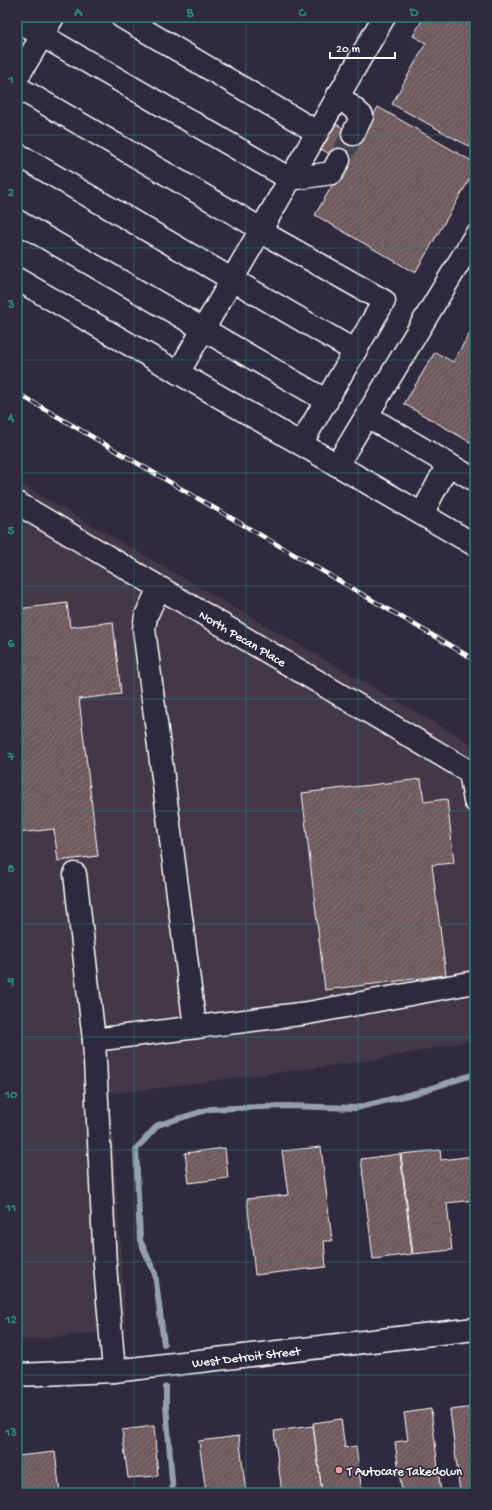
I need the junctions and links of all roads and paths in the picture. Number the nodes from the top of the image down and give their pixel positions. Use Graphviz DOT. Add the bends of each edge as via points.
graph roads {
  1 [pos="122,17"];
  2 [pos="384,17"];
  3 [pos="17,21"];
  4 [pos="47,26"];
  5 [pos="17,78"];
  6 [pos="17,87"];
  7 [pos="338,95"];
  8 [pos="317,132"];
  9 [pos="353,134"];
  10 [pos="17,154"];
  11 [pos="339,160"];
  12 [pos="290,179"];
  13 [pos="17,221"];
  14 [pos="260,230"];
  15 [pos="475,236"];
  16 [pos="17,279"];
  17 [pos="232,279"];
  18 [pos="203,329"];
  19 [pos="355,351"];
  20 [pos="178,373"];
  21 [pos="327,401"];
  22 [pos="367,416"];
  23 [pos="301,444"];
  24 [pos="448,464"];
  25 [pos="337,465"];
  26 [pos="475,480"];
  27 [pos="17,503"];
  28 [pos="422,514"];
  29 [pos="475,545"];
  30 [pos="159,588"];
  31 [pos="475,801"];
  32 [pos="75,874"];
  33 [pos="475,982"];
  34 [pos="196,1027"];
  35 [pos="94,1040"];
  36 [pos="475,1329"];
  37 [pos="114,1371"];
  38 [pos="17,1376"];
  1 -- 8 [label="street"];
  2 -- 7 [label="street"];
  3 -- 4 [label="street"];
  4 -- 5 [label="street"];
  4 -- 12 [label="street"];
  6 -- 14 [label="street"];
  7 -- 8 [label="street"];
  7 -- 9 [label="street" via="362,116"];
  8 -- 12 [label="street"];
  10 -- 17 [label="street"];
  11 -- 12 [label="street" via="332,173"];
  12 -- 14 [label="street"];
  13 -- 18 [label="street"];
  14 -- 17 [label="street"];
  14 -- 19 [label="street" via="384,301"];
  15 -- 22 [label="street"];
  16 -- 20 [label="street"];
  17 -- 18 [label="street"];
  17 -- 19 [label="street"];
  18 -- 20 [label="street"];
  18 -- 21 [label="street"];
  19 -- 21 [label="street"];
  20 -- 23 [label="street"];
  21 -- 23 [label="street"];
  22 -- 24 [label="street"];
  22 -- 25 [label="street"];
  23 -- 25 [label="street"];
  24 -- 26 [label="street"];
  24 -- 28 [label="street"];
  25 -- 28 [label="street"];
  27 -- 30 [label="street, North Pecan Place"];
  28 -- 29 [label="street"];
  30 -- 31 [label="street, North Pecan Place" via="470,772"];
  30 -- 34 [label="street" via="146,616 144,629"];
  32 -- 35 [label="street"];
  33 -- 34 [label="street" via="308,1013"];
  34 -- 35 [label="street"];
  35 -- 37 [label="street"];
  36 -- 37 [label="street, West Detroit Street"];
  37 -- 38 [label="street, West Detroit Street"];
}
